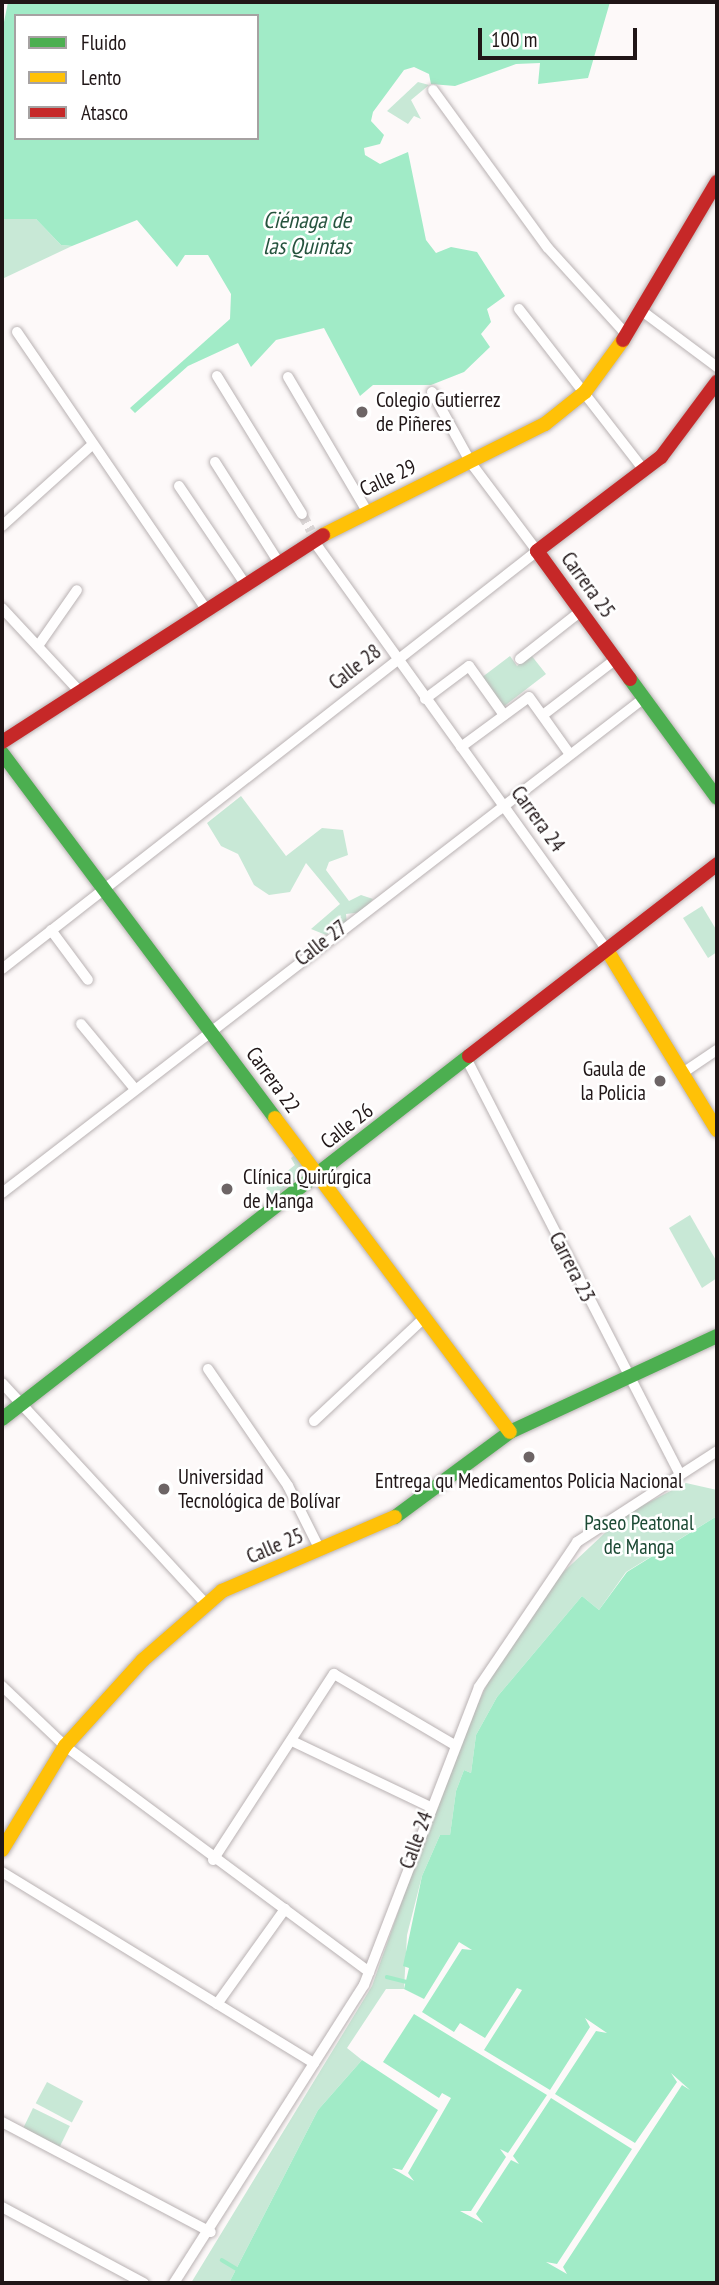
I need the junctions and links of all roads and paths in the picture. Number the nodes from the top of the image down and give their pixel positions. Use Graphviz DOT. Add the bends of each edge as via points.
graph roads {
  1 [pos="433,90"];
  2 [pos="717,182"];
  3 [pos="715,199"];
  4 [pos="519,309"];
  5 [pos="642,311"];
  6 [pos="17,332"];
  7 [pos="627,335"];
  8 [pos="717,367"];
  9 [pos="217,376"];
  10 [pos="288,377"];
  11 [pos="717,382"];
  12 [pos="432,392"];
  13 [pos="585,392"];
  14 [pos="93,444"];
  15 [pos="215,462"];
  16 [pos="471,463"];
  17 [pos="644,470"];
  18 [pos="178,486"];
  19 [pos="367,511"];
  20 [pos="302,514"];
  21 [pos="2,526"];
  22 [pos="313,537"];
  23 [pos="537,551"];
  24 [pos="279,563"];
  25 [pos="245,584"];
  26 [pos="77,590"];
  27 [pos="2,608"];
  28 [pos="206,609"];
  29 [pos="581,611"];
  30 [pos="38,646"];
  31 [pos="520,659"];
  32 [pos="616,659"];
  33 [pos="397,661"];
  34 [pos="80,692"];
  35 [pos="644,698"];
  36 [pos="425,699"];
  37 [pos="504,715"];
  38 [pos="543,715"];
  39 [pos="2,742"];
  40 [pos="461,747"];
  41 [pos="2,753"];
  42 [pos="569,753"];
  43 [pos="717,798"];
  44 [pos="501,804"];
  45 [pos="717,864"];
  46 [pos="104,889"];
  47 [pos="51,930"];
  48 [pos="607,950"];
  49 [pos="2,969"];
  50 [pos="88,980"];
  51 [pos="81,1024"];
  52 [pos="210,1030"];
  53 [pos="717,1050"];
  54 [pos="466,1058"];
  55 [pos="684,1072"];
  56 [pos="135,1089"];
  57 [pos="717,1130"];
  58 [pos="317,1176"];
  59 [pos="2,1193"];
  60 [pos="424,1318"];
  61 [pos="717,1336"];
  62 [pos="208,1369"];
  63 [pos="629,1379"];
  64 [pos="2,1384"];
  65 [pos="20,1404"];
  66 [pos="2,1419"];
  67 [pos="314,1421"];
  68 [pos="510,1432"];
  69 [pos="717,1451"];
  70 [pos="680,1474"];
  71 [pos="320,1550"];
  72 [pos="205,1603"];
  73 [pos="2,1686"];
  74 [pos="292,1741"];
  75 [pos="453,1744"];
  76 [pos="65,1746"];
  77 [pos="428,1806"];
  78 [pos="2,1850"];
  79 [pos="213,1860"];
  80 [pos="2,1872"];
  81 [pos="285,1909"];
  82 [pos="369,1972"];
  83 [pos="217,2004"];
  84 [pos="314,2063"];
  85 [pos="2,2122"];
  86 [pos="2,2207"];
  87 [pos="211,2232"];
  88 [pos="144,2283"];
  89 [pos="174,2283"];
  1 -- 7 [label="street" via="548,248"];
  2 -- 3 [label="main road, Calle 29"];
  3 -- 5 [label="main road, Calle 29"];
  4 -- 13 [label="street"];
  5 -- 7 [label="main road, Calle 29"];
  5 -- 8 [label="street"];
  6 -- 14 [label="street"];
  7 -- 13 [label="main road, Calle 29"];
  9 -- 20 [label="street"];
  10 -- 19 [label="street"];
  11 -- 17 [label="main road, Calle 28" via="662,457"];
  12 -- 16 [label="street, Carrera 25"];
  13 -- 16 [label="main road, Calle 29" via="545,424"];
  13 -- 17 [label="street"];
  14 -- 21 [label="street"];
  14 -- 28 [label="street"];
  15 -- 24 [label="street"];
  16 -- 19 [label="main road, Calle 29"];
  16 -- 23 [label="street, Carrera 25"];
  17 -- 23 [label="main road, Calle 28"];
  18 -- 25 [label="street"];
  19 -- 22 [label="main road, Calle 29"];
  22 -- 24 [label="main road, Calle 29"];
  22 -- 33 [label="street, Carrera 24"];
  23 -- 29 [label="main road, Carrera 25"];
  23 -- 33 [label="street, Calle 28"];
  24 -- 25 [label="main road, Calle 29"];
  25 -- 28 [label="main road, Calle 29"];
  26 -- 30 [label="street"];
  27 -- 30 [label="street"];
  28 -- 34 [label="main road, Calle 29"];
  29 -- 31 [label="street"];
  29 -- 32 [label="main road, Carrera 25"];
  30 -- 34 [label="street"];
  32 -- 35 [label="main road, Carrera 25"];
  32 -- 38 [label="street"];
  33 -- 36 [label="street, Carrera 24"];
  33 -- 46 [label="street, Calle 28"];
  34 -- 39 [label="main road, Calle 29"];
  35 -- 42 [label="street, Calle 27"];
  35 -- 43 [label="main road, Carrera 25"];
  36 -- 37 [label="street" via="469,666"];
  36 -- 40 [label="street, Carrera 24"];
  37 -- 38 [label="street" via="529,697"];
  37 -- 40 [label="street"];
  38 -- 42 [label="street"];
  40 -- 44 [label="street, Carrera 24"];
  41 -- 46 [label="main road, Carrera 22"];
  42 -- 44 [label="street, Calle 27"];
  44 -- 48 [label="street, Carrera 24"];
  44 -- 52 [label="street, Calle 27"];
  45 -- 48 [label="main road, Calle 26"];
  46 -- 47 [label="street, Calle 28"];
  46 -- 52 [label="main road, Carrera 22"];
  47 -- 49 [label="street, Calle 28"];
  47 -- 50 [label="street"];
  48 -- 54 [label="main road, Calle 26"];
  48 -- 55 [label="main road, Carrera 24"];
  51 -- 56 [label="street"];
  52 -- 56 [label="street, Calle 27"];
  52 -- 58 [label="main road, Carrera 22"];
  53 -- 55 [label="street"];
  54 -- 58 [label="main road, Calle 26"];
  54 -- 63 [label="street, Carrera 23"];
  55 -- 57 [label="main road, Carrera 24"];
  56 -- 59 [label="street, Calle 27"];
  58 -- 60 [label="main road, Carrera 22"];
  58 -- 65 [label="main road, Calle 26"];
  60 -- 67 [label="street"];
  60 -- 68 [label="main road, Carrera 22"];
  61 -- 63 [label="main road, Calle 25"];
  62 -- 71 [label="street" via="288,1486"];
  63 -- 68 [label="main road, Calle 25"];
  63 -- 70 [label="street, Carrera 23"];
  64 -- 65 [label="street"];
  65 -- 66 [label="main road, Calle 26"];
  65 -- 72 [label="street"];
  68 -- 71 [label="main road, Calle 25" via="436,1493 372,1531"];
  69 -- 70 [label="street, Calle 24"];
  70 -- 75 [label="street, Calle 24" via="578,1542 479,1687"];
  71 -- 72 [label="main road, Calle 25"];
  72 -- 76 [label="main road, Calle 25"];
  73 -- 76 [label="street"];
  74 -- 75 [label="street" via="334,1674"];
  74 -- 77 [label="street"];
  74 -- 79 [label="street"];
  75 -- 77 [label="street, Calle 24"];
  76 -- 78 [label="main road, Calle 25"];
  76 -- 79 [label="street"];
  77 -- 82 [label="street, Calle 24"];
  79 -- 81 [label="street"];
  80 -- 83 [label="street"];
  81 -- 82 [label="street"];
  81 -- 83 [label="street"];
  82 -- 84 [label="street, Calle 24"];
  83 -- 84 [label="street"];
  84 -- 87 [label="street, Calle 24"];
  85 -- 87 [label="street"];
  86 -- 88 [label="street"];
  87 -- 89 [label="street, Calle 24"];
}
